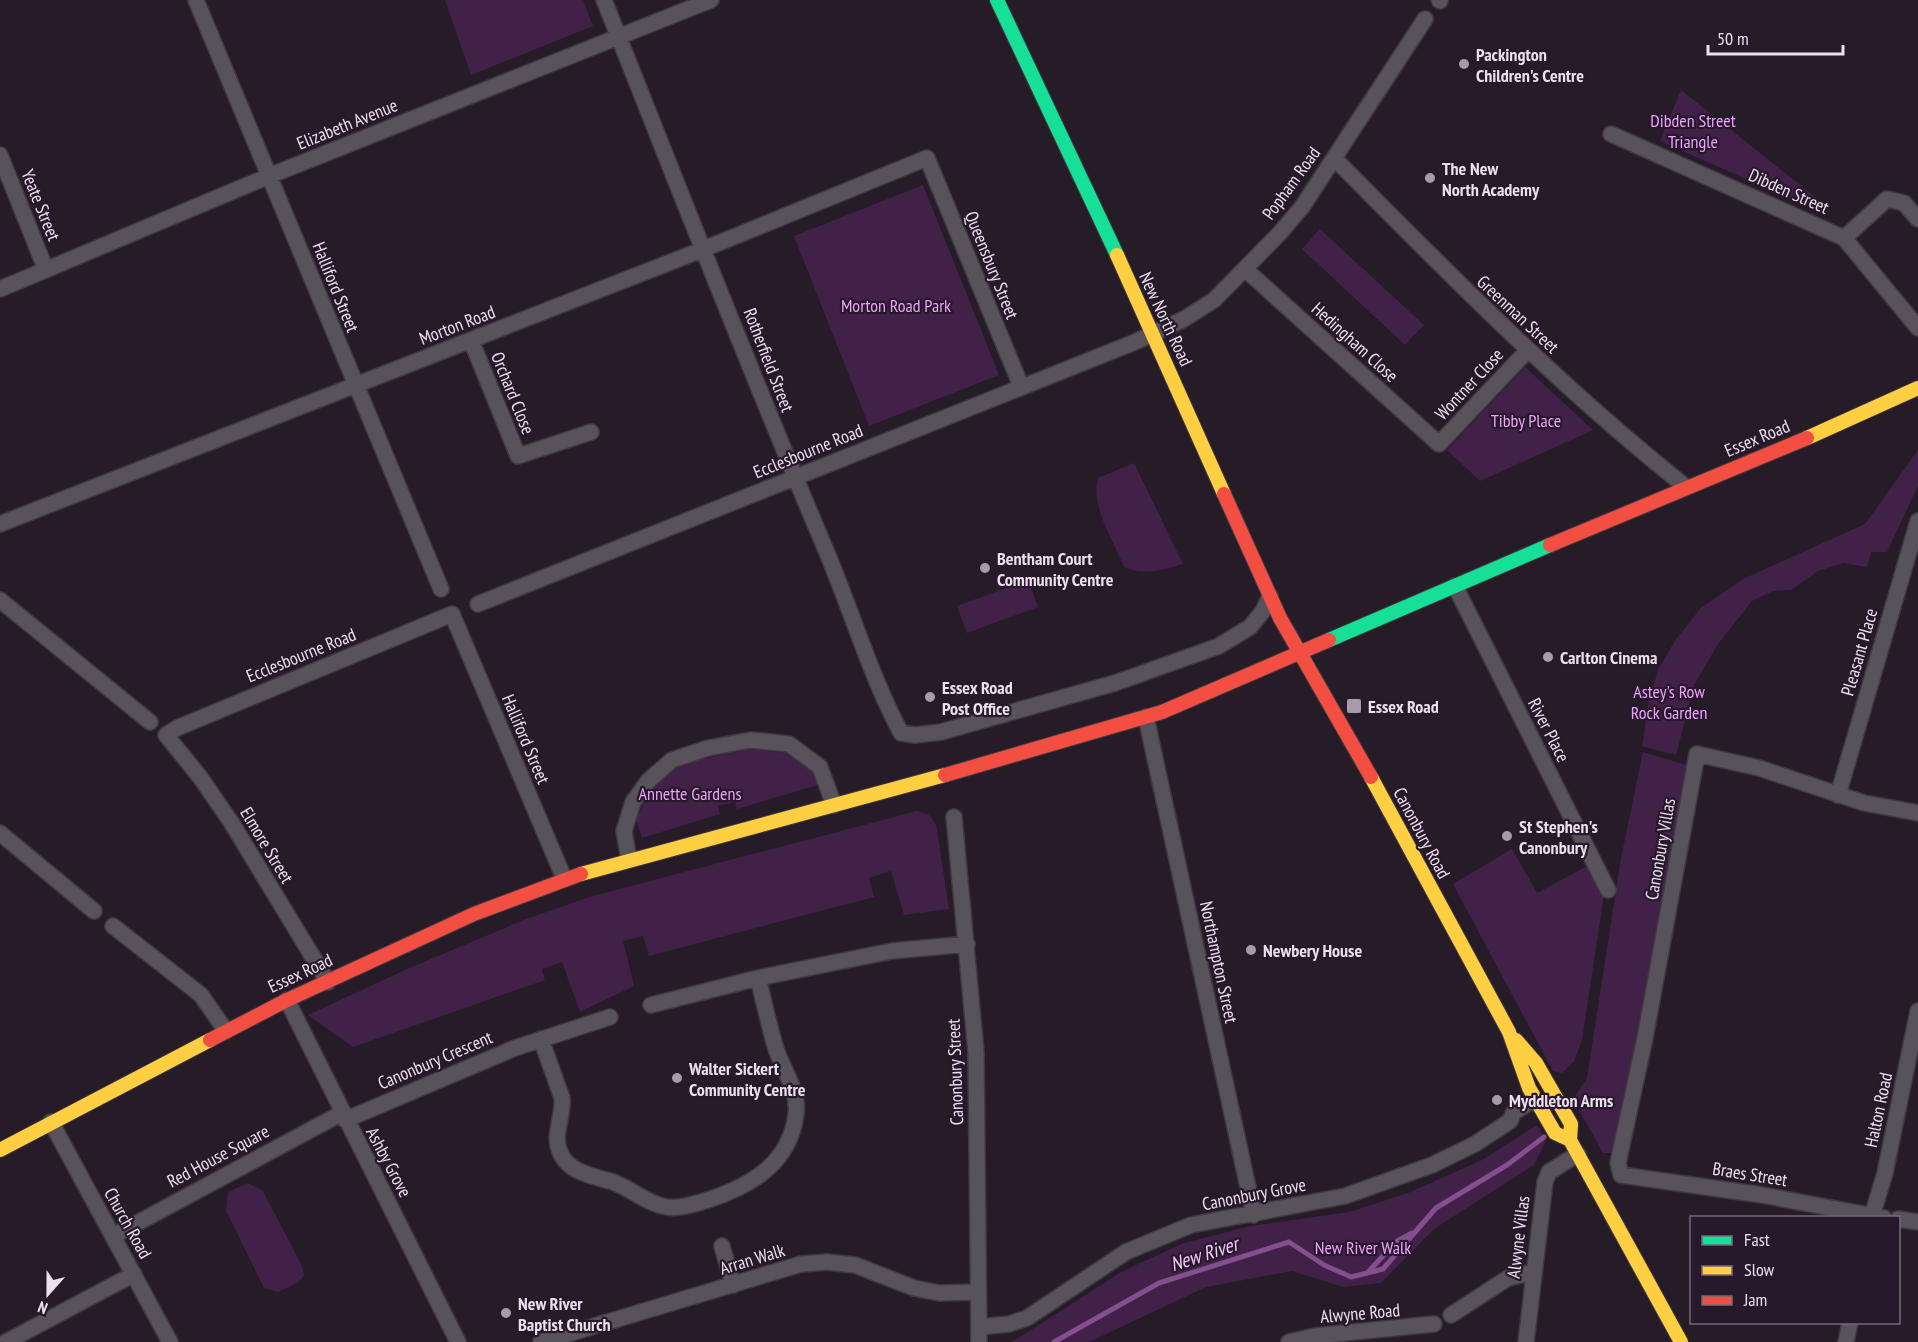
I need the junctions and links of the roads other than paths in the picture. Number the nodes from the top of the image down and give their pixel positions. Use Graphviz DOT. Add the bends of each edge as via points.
graph roads {
  1 [pos="196,0"];
  2 [pos="604,0"];
  3 [pos="711,0"];
  4 [pos="997,0"];
  5 [pos="1425,19"];
  6 [pos="618,37"];
  7 [pos="1611,134"];
  8 [pos="0,155"];
  9 [pos="927,158"];
  10 [pos="1334,158"];
  11 [pos="269,176"];
  12 [pos="1918,219"];
  13 [pos="1844,238"];
  14 [pos="704,249"];
  15 [pos="46,270"];
  16 [pos="1245,270"];
  17 [pos="0,289"];
  18 [pos="1918,328"];
  19 [pos="1153,334"];
  20 [pos="471,340"];
  21 [pos="1528,350"];
  22 [pos="355,386"];
  23 [pos="1021,386"];
  24 [pos="1918,388"];
  25 [pos="591,432"];
  26 [pos="1439,444"];
  27 [pos="795,477"];
  28 [pos="1686,488"];
  29 [pos="1918,521"];
  30 [pos="0,524"];
  31 [pos="1455,586"];
  32 [pos="441,589"];
  33 [pos="1270,596"];
  34 [pos="0,600"];
  35 [pos="478,604"];
  36 [pos="452,615"];
  37 [pos="1300,653"];
  38 [pos="1146,717"];
  39 [pos="150,722"];
  40 [pos="165,735"];
  41 [pos="1838,795"];
  42 [pos="834,806"];
  43 [pos="1918,813"];
  44 [pos="954,817"];
  45 [pos="0,833"];
  46 [pos="628,860"];
  47 [pos="564,878"];
  48 [pos="1608,890"];
  49 [pos="94,911"];
  50 [pos="113,926"];
  51 [pos="967,944"];
  52 [pos="758,978"];
  53 [pos="328,982"];
  54 [pos="287,1000"];
  55 [pos="651,1005"];
  56 [pos="1918,1011"];
  57 [pos="610,1017"];
  58 [pos="226,1031"];
  59 [pos="1509,1032"];
  60 [pos="541,1039"];
  61 [pos="1535,1099"];
  62 [pos="343,1117"];
  63 [pos="51,1122"];
  64 [pos="1570,1140"];
  65 [pos="0,1150"];
  66 [pos="1578,1154"];
  67 [pos="1621,1175"];
  68 [pos="1254,1215"];
  69 [pos="1873,1216"];
  70 [pos="1878,1216"];
  71 [pos="1900,1219"];
  72 [pos="1918,1222"];
  73 [pos="113,1236"];
  74 [pos="722,1246"];
  75 [pos="1533,1272"];
  76 [pos="134,1274"];
  77 [pos="733,1285"];
  78 [pos="977,1292"];
  79 [pos="1451,1315"];
  80 [pos="1434,1324"];
  81 [pos="1850,1324"];
  82 [pos="979,1335"];
  83 [pos="6,1342"];
  84 [pos="170,1342"];
  85 [pos="458,1342"];
  86 [pos="541,1342"];
  87 [pos="1289,1342"];
  88 [pos="1526,1342"];
  89 [pos="1681,1342"];
  90 [pos="1846,1342"];
  1 -- 11 [label="street, Halliford Street"];
  2 -- 6 [label="street, Rotherfield Street"];
  3 -- 6 [label="street, Elizabeth Avenue"];
  4 -- 19 [label="main road, New North Road"];
  5 -- 10 [label="street, Popham Road"];
  6 -- 11 [label="street, Elizabeth Avenue"];
  6 -- 14 [label="street, Rotherfield Street"];
  7 -- 13 [label="street, Dibden Street"];
  8 -- 15 [label="street, Yeate Street"];
  9 -- 14 [label="street, Morton Road"];
  9 -- 23 [label="street, Queensbury Street"];
  10 -- 16 [label="street, Popham Road" via="1302,207"];
  10 -- 21 [label="street, Greenman Street"];
  11 -- 15 [label="street, Elizabeth Avenue"];
  11 -- 22 [label="street, Halliford Street"];
  12 -- 13 [label="street" via="1904,203 1887,199"];
  13 -- 18 [label="street, Dibden Street"];
  14 -- 20 [label="street, Morton Road"];
  14 -- 27 [label="street, Rotherfield Street"];
  15 -- 17 [label="street, Elizabeth Avenue"];
  16 -- 19 [label="street, Popham Road" via="1201,309"];
  16 -- 26 [label="street, Hedingham Close"];
  19 -- 23 [label="street, Ecclesbourne Road"];
  19 -- 33 [label="main road, New North Road"];
  20 -- 22 [label="street, Morton Road"];
  20 -- 25 [label="street, Orchard Close" via="518,456"];
  21 -- 26 [label="street, Wontner Close"];
  21 -- 28 [label="street, Greenman Street"];
  22 -- 30 [label="street, Morton Road"];
  22 -- 32 [label="street, Halliford Street"];
  23 -- 27 [label="street, Ecclesbourne Road"];
  24 -- 28 [label="main road, Essex Road"];
  27 -- 33 [label="street, Rotherfield Street" via="901,733 915,735 952,729 1114,683 1219,646 1250,627"];
  27 -- 35 [label="street, Ecclesbourne Road"];
  28 -- 31 [label="main road, Essex Road"];
  29 -- 41 [label="street, Pleasant Place"];
  31 -- 37 [label="main road, Essex Road"];
  31 -- 48 [label="street, River Place"];
  33 -- 37 [label="main road, New North Road"];
  34 -- 39 [label="street"];
  36 -- 40 [label="street, Ecclesbourne Road" via="206,714"];
  36 -- 47 [label="street, Halliford Street"];
  37 -- 38 [label="main road, Essex Road"];
  37 -- 59 [label="main road, Canonbury Road"];
  38 -- 42 [label="main road, Essex Road"];
  38 -- 68 [label="street, Northampton Street"];
  40 -- 53 [label="street, Elmore Street" via="231,822"];
  41 -- 43 [label="street, Canonbury Villas"];
  41 -- 67 [label="street, Canonbury Villas" via="1759,768 1697,754 1645,1038 1618,1157"];
  42 -- 46 [label="main road, Essex Road"];
  42 -- 46 [label="street" via="820,767 789,744 751,740 708,748 672,760 648,781 633,802 624,831"];
  44 -- 51 [label="street, Canonbury Street"];
  45 -- 49 [label="street"];
  46 -- 47 [label="main road, Essex Road"];
  47 -- 53 [label="main road, Essex Road" via="474,914"];
  50 -- 58 [label="street" via="201,995"];
  51 -- 52 [label="street" via="892,951"];
  51 -- 78 [label="street, Canonbury Street" via="976,1052"];
  52 -- 55 [label="street"];
  52 -- 60 [label="street" via="777,1051 791,1084 796,1112 791,1134 781,1156 764,1174 749,1184 686,1207 666,1207 568,1164 557,1141 562,1098"];
  53 -- 54 [label="main road, Essex Road"];
  54 -- 58 [label="main road, Essex Road"];
  54 -- 62 [label="street, Ashby Grove"];
  56 -- 70 [label="street, Halton Road"];
  57 -- 60 [label="street, Canonbury Crescent"];
  58 -- 63 [label="main road, Essex Road"];
  59 -- 61 [label="main road, Canonbury Road" via="1518,1064"];
  59 -- 64 [label="main road, Canonbury Road" via="1536,1063 1571,1124"];
  60 -- 62 [label="street, Canonbury Crescent"];
  61 -- 64 [label="main road, Canonbury Road" via="1555,1133"];
  61 -- 68 [label="street, Canonbury Grove" via="1475,1144 1432,1165 1345,1196"];
  62 -- 73 [label="street, Red House Square"];
  62 -- 85 [label="street, Ashby Grove"];
  63 -- 65 [label="main road, Essex Road"];
  63 -- 73 [label="street, Church Road"];
  64 -- 66 [label="main road, Canonbury Road"];
  66 -- 75 [label="street, Alwyne Villas" via="1546,1176"];
  66 -- 89 [label="main road, Canonbury Road"];
  67 -- 69 [label="street, Braes Street"];
  68 -- 82 [label="street, Canonbury Grove" via="1191,1225 1126,1252 1027,1318"];
  71 -- 72 [label="street"];
  73 -- 76 [label="street, Church Road"];
  74 -- 77 [label="street"];
  75 -- 79 [label="street" via="1508,1278"];
  75 -- 88 [label="street, Alwyne Villas"];
  76 -- 83 [label="street"];
  76 -- 84 [label="street, Church Road"];
  77 -- 78 [label="street, Arran Walk" via="801,1264 827,1262 855,1265 914,1288 939,1293"];
  77 -- 86 [label="street, Arran Walk"];
  78 -- 82 [label="street, Canonbury Street"];
  80 -- 87 [label="street, Alwyne Road"];
  81 -- 90 [label="street"];
}
